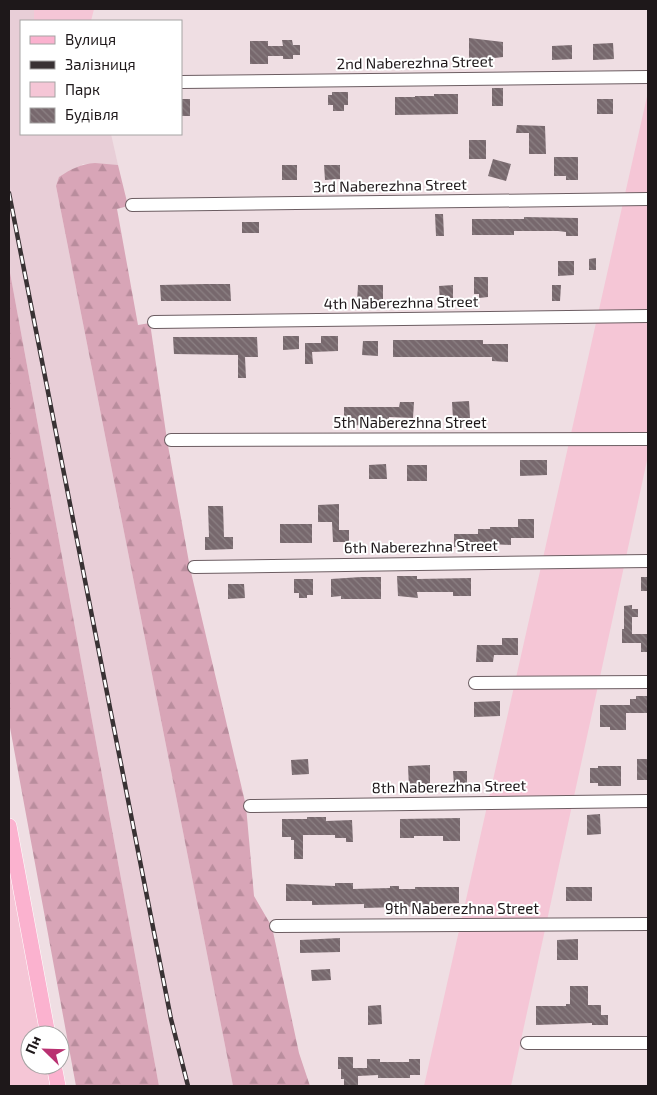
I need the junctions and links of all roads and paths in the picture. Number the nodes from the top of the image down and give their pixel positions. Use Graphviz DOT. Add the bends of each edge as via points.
graph roads {
  1 [pos="648,76"];
  2 [pos="182,82"];
  3 [pos="648,199"];
  4 [pos="132,205"];
  5 [pos="648,316"];
  6 [pos="154,322"];
  7 [pos="648,439"];
  8 [pos="171,440"];
  9 [pos="648,561"];
  10 [pos="194,567"];
  11 [pos="648,682"];
  12 [pos="475,684"];
  13 [pos="648,801"];
  14 [pos="250,806"];
  15 [pos="9,826"];
  16 [pos="648,924"];
  17 [pos="276,926"];
  18 [pos="46,1025"];
  19 [pos="527,1043"];
  20 [pos="648,1043"];
  1 -- 2 [label="street, 2nd Naberezhna Street"];
  3 -- 4 [label="street, 3rd Naberezhna Street"];
  5 -- 6 [label="street, 4th Naberezhna Street"];
  7 -- 8 [label="street, 5th Naberezhna Street"];
  9 -- 10 [label="street, 6th Naberezhna Street"];
  11 -- 12 [label="street"];
  13 -- 14 [label="street, 8th Naberezhna Street"];
  15 -- 18 [label="main road"];
  16 -- 17 [label="street, 9th Naberezhna Street"];
  19 -- 20 [label="street"];
}
